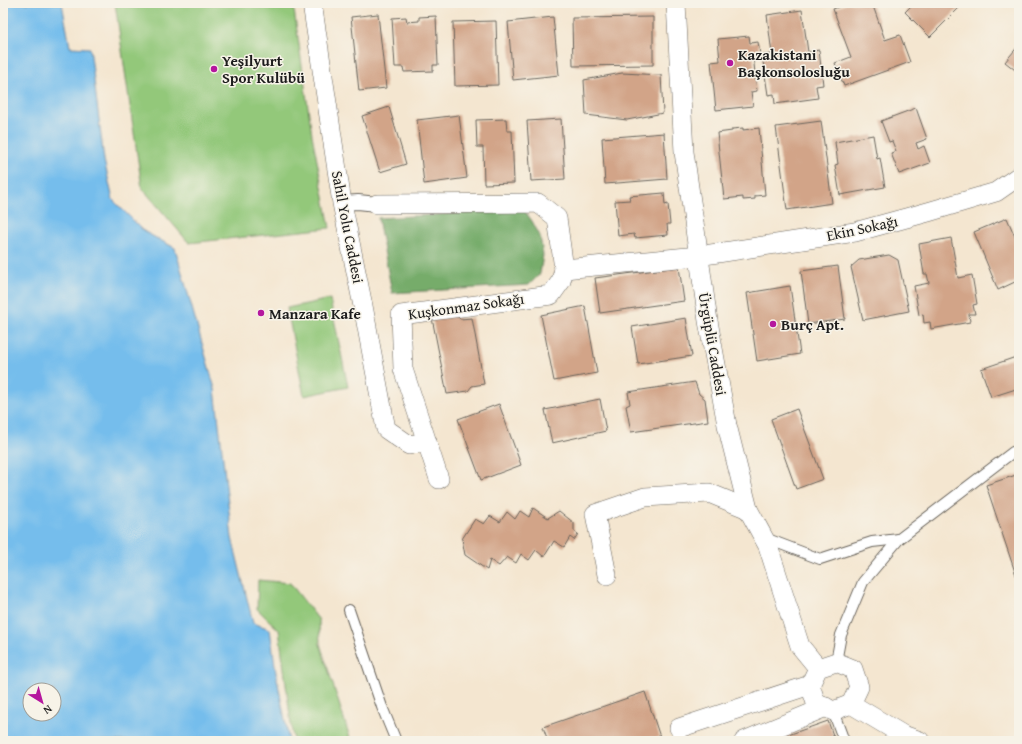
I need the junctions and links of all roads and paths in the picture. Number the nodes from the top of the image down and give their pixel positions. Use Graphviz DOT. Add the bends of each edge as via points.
graph roads {
  1 [pos="312,3"];
  2 [pos="676,3"];
  3 [pos="1019,176"];
  4 [pos="342,204"];
  5 [pos="377,204"];
  6 [pos="698,256"];
  7 [pos="564,269"];
  8 [pos="427,442"];
  9 [pos="1019,450"];
  10 [pos="439,479"];
  11 [pos="748,509"];
  12 [pos="764,538"];
  13 [pos="899,539"];
  14 [pos="607,575"];
  15 [pos="349,610"];
  16 [pos="836,662"];
  17 [pos="818,668"];
  18 [pos="810,685"];
  19 [pos="851,704"];
  20 [pos="830,709"];
  21 [pos="679,728"];
  22 [pos="396,741"];
  23 [pos="744,741"];
  24 [pos="844,741"];
  25 [pos="920,741"];
  1 -- 4 [label="street, Sahil Yolu Caddesi"];
  2 -- 6 [label="street, Ürgüplü Caddesi" via="684,152"];
  3 -- 6 [label="street, Ekin Sokağı" via="996,192 855,232"];
  4 -- 5 [label="street"];
  4 -- 8 [label="street, Sahil Yolu Caddesi" via="386,429 409,445"];
  5 -- 7 [label="street" via="538,203 557,218"];
  6 -- 7 [label="street"];
  6 -- 11 [label="street, Ürgüplü Caddesi" via="727,425"];
  7 -- 8 [label="street, Kuşkonmaz Sokağı" via="561,281 551,295 401,315 403,369"];
  8 -- 10 [label="street, Kuşkonmaz Sokağı"];
  9 -- 13 [label="lane"];
  11 -- 12 [label="street, Ürgüplü Caddesi"];
  11 -- 14 [label="street" via="709,493 645,497 596,514"];
  12 -- 13 [label="lane" via="820,559 872,542"];
  12 -- 17 [label="street, Ürgüplü Caddesi" via="800,646"];
  13 -- 16 [label="lane" via="863,582 842,634"];
  15 -- 22 [label="lane"];
  16 -- 17 [label="street"];
  16 -- 19 [label="street" via="853,670 859,687"];
  17 -- 18 [label="street"];
  18 -- 20 [label="street" via="816,702"];
  18 -- 21 [label="street"];
  19 -- 20 [label="street"];
  19 -- 25 [label="street" via="903,735"];
  20 -- 23 [label="street"];
  20 -- 24 [label="lane"];
}
